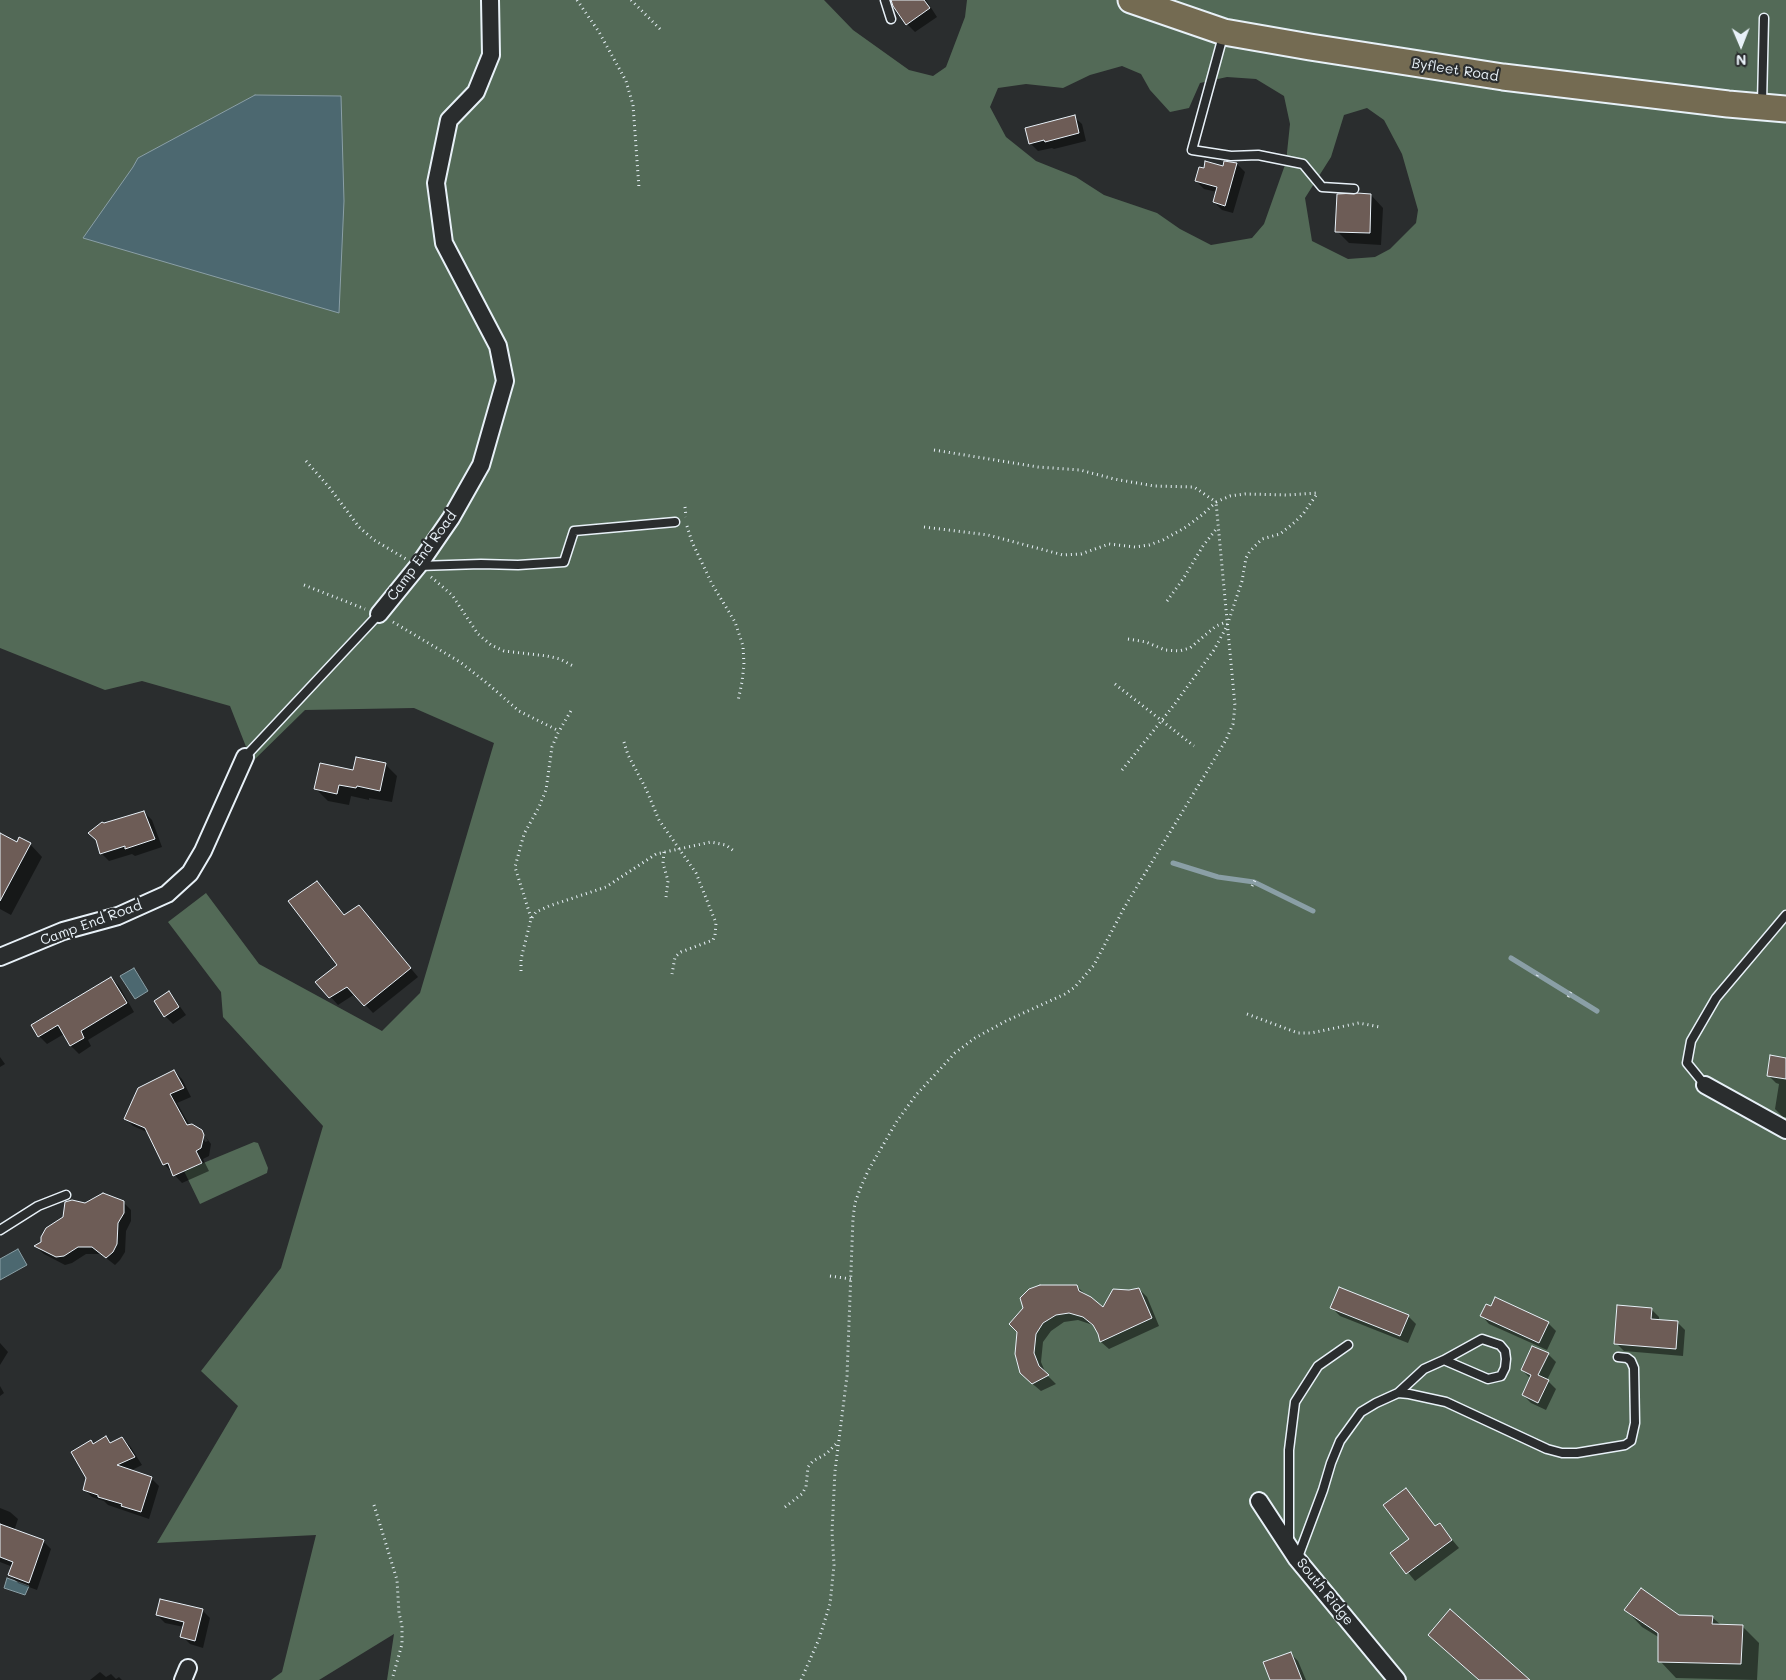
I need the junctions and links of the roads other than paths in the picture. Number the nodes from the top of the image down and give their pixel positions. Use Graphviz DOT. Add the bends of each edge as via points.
graph roads {
  1 [pos="490,0"];
  2 [pos="885,0"];
  3 [pos="1131,0"];
  4 [pos="1764,18"];
  5 [pos="892,19"];
  6 [pos="1224,32"];
  7 [pos="1762,107"];
  8 [pos="1786,109"];
  9 [pos="1354,189"];
  10 [pos="675,522"];
  11 [pos="418,566"];
  12 [pos="379,614"];
  13 [pos="245,757"];
  14 [pos="1786,916"];
  15 [pos="0,957"];
  16 [pos="1705,1085"];
  17 [pos="1786,1130"];
  18 [pos="66,1195"];
  19 [pos="0,1230"];
  20 [pos="1348,1345"];
  21 [pos="1618,1357"];
  22 [pos="1444,1360"];
  23 [pos="1398,1394"];
  24 [pos="1259,1501"];
  25 [pos="1293,1553"];
  26 [pos="1397,1680"];
  1 -- 11 [label="street, Camp End Road" via="491,56 476,92 449,120 436,183 444,242 498,346 505,381 481,465 451,518"];
  2 -- 5 [label="lane"];
  3 -- 6 [label="main road, Byfleet Road"];
  4 -- 7 [label="lane"];
  6 -- 7 [label="main road, Byfleet Road" via="1502,77"];
  6 -- 9 [label="lane" via="1192,150 1230,156 1258,155 1303,164 1322,187"];
  7 -- 8 [label="main road, Byfleet Road"];
  10 -- 11 [label="lane" via="574,532 564,562"];
  11 -- 12 [label="street, Camp End Road"];
  12 -- 13 [label="lane, Camp End Road"];
  13 -- 15 [label="street, Camp End Road" via="204,851 190,873 167,894 118,916 63,931"];
  14 -- 16 [label="lane" via="1716,998 1691,1041 1687,1063"];
  16 -- 17 [label="street"];
  18 -- 19 [label="lane" via="38,1206"];
  20 -- 25 [label="lane" via="1318,1366 1295,1402 1289,1450"];
  21 -- 23 [label="lane" via="1627,1358 1634,1368 1635,1423 1631,1441 1625,1445 1578,1453 1547,1449 1446,1402"];
  22 -- 22 [label="lane" via="1488,1379 1501,1376 1506,1359 1500,1345 1482,1339"];
  22 -- 23 [label="lane" via="1424,1369"];
  23 -- 25 [label="lane" via="1376,1402 1351,1424 1340,1441 1323,1490"];
  24 -- 25 [label="street, South Ridge"];
  25 -- 26 [label="street, South Ridge"];
}
